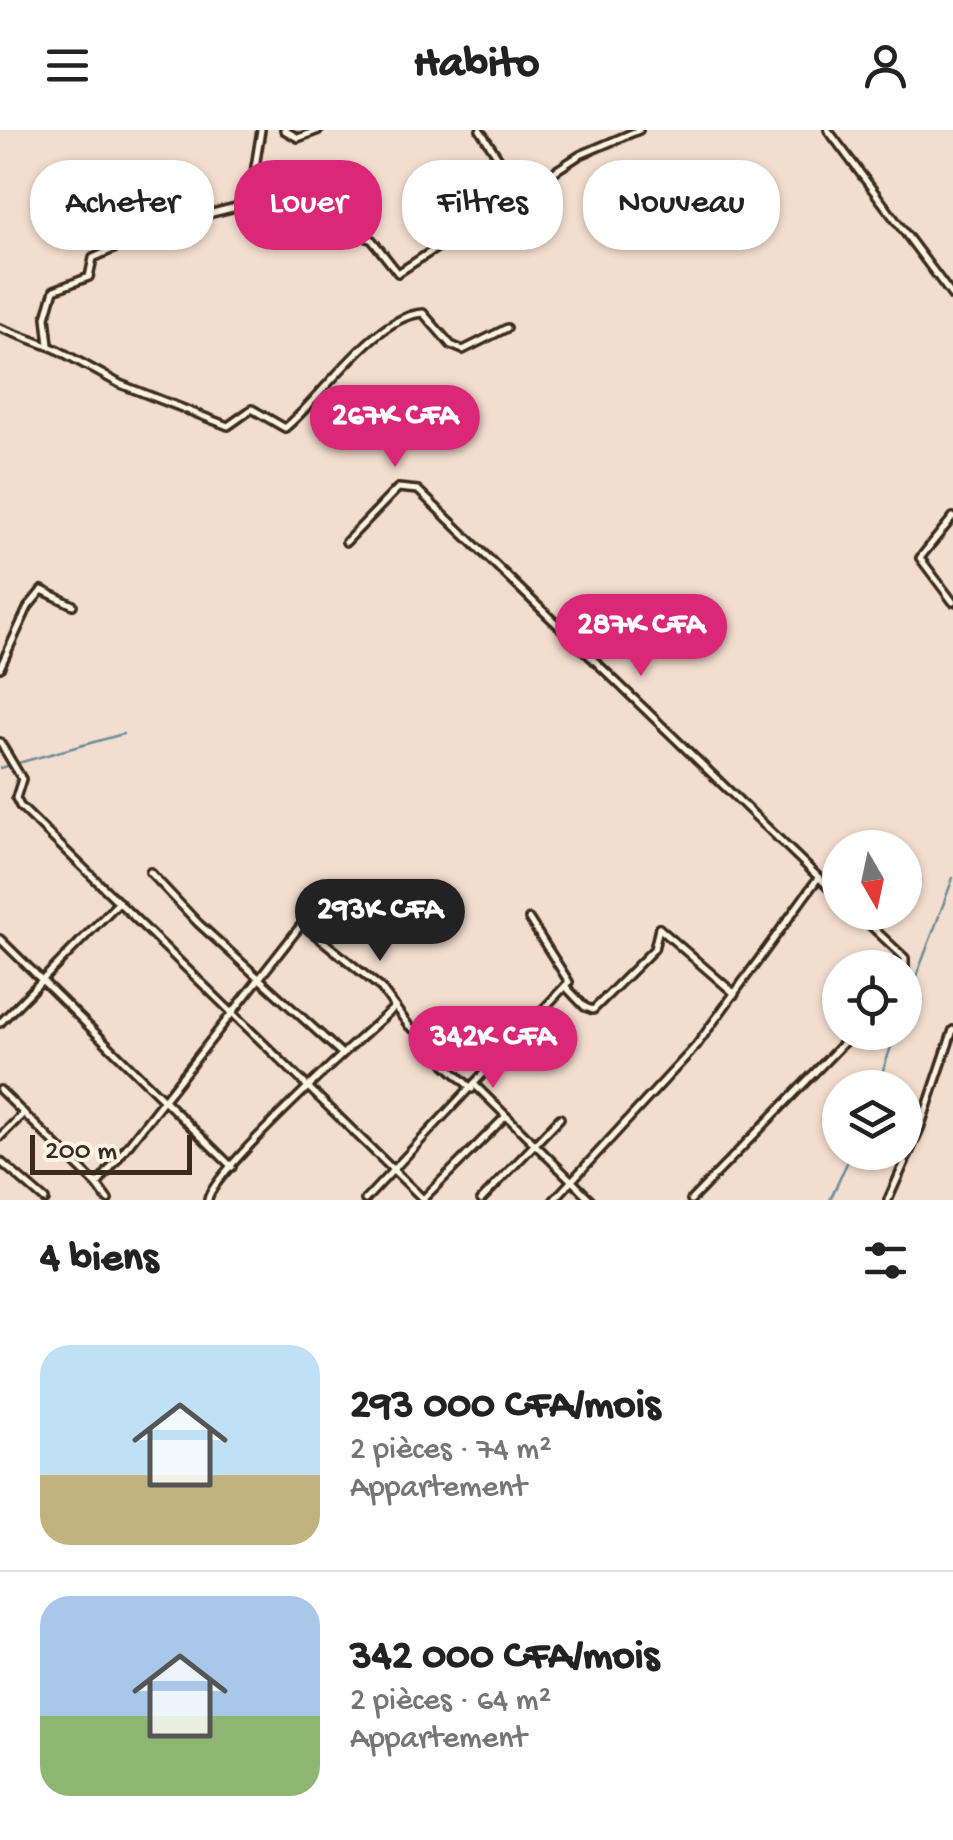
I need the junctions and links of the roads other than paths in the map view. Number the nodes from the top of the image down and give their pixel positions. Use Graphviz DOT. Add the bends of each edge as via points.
graph roads {
  1 [pos="262,130"];
  2 [pos="284,130"];
  3 [pos="319,130"];
  4 [pos="480,130"];
  5 [pos="639,130"];
  6 [pos="828,130"];
  7 [pos="257,160"];
  8 [pos="499,160"];
  9 [pos="563,167"];
  10 [pos="234,208"];
  11 [pos="380,250"];
  12 [pos="436,250"];
  13 [pos="953,297"];
  14 [pos="0,328"];
  15 [pos="507,328"];
  16 [pos="49,345"];
  17 [pos="953,517"];
  18 [pos="346,542"];
  19 [pos="953,602"];
  20 [pos="74,605"];
  21 [pos="0,668"];
  22 [pos="0,742"];
  23 [pos="150,872"];
  24 [pos="818,878"];
  25 [pos="822,882"];
  26 [pos="119,902"];
  27 [pos="529,919"];
  28 [pos="875,930"];
  29 [pos="0,939"];
  30 [pos="896,950"];
  31 [pos="260,979"];
  32 [pos="42,980"];
  33 [pos="565,986"];
  34 [pos="735,994"];
  35 [pos="395,1007"];
  36 [pos="233,1013"];
  37 [pos="0,1024"];
  38 [pos="953,1030"];
  39 [pos="837,1050"];
  40 [pos="341,1053"];
  41 [pos="309,1087"];
  42 [pos="473,1087"];
  43 [pos="0,1090"];
  44 [pos="166,1100"];
  45 [pos="24,1113"];
  46 [pos="505,1117"];
  47 [pos="560,1118"];
  48 [pos="0,1137"];
  49 [pos="534,1146"];
  50 [pos="0,1161"];
  51 [pos="232,1167"];
  52 [pos="394,1170"];
  53 [pos="571,1182"];
  54 [pos="97,1185"];
  55 [pos="109,1199"];
  56 [pos="45,1200"];
  57 [pos="208,1200"];
  58 [pos="364,1200"];
  59 [pos="423,1200"];
  60 [pos="480,1200"];
  61 [pos="554,1200"];
  62 [pos="591,1200"];
  63 [pos="691,1200"];
  64 [pos="888,1200"];
  1 -- 7 [label="street"];
  2 -- 3 [label="street" via="298,138"];
  4 -- 8 [label="street"];
  5 -- 9 [label="street"];
  6 -- 13 [label="street"];
  10 -- 16 [label="street" via="169,224 93,258 89,278 59,286 49,298"];
  11 -- 12 [label="street" via="398,274"];
  14 -- 16 [label="street"];
  15 -- 16 [label="street" via="463,350 423,313 413,314 368,343 286,428 252,409 228,426 120,384"];
  17 -- 19 [label="street" via="920,558"];
  18 -- 24 [label="street" via="398,488 418,490"];
  20 -- 21 [label="street" via="42,590"];
  22 -- 26 [label="street" via="22,780 20,806"];
  23 -- 31 [label="street"];
  24 -- 25 [label="street"];
  24 -- 34 [label="street"];
  26 -- 32 [label="street"];
  26 -- 36 [label="street"];
  27 -- 33 [label="street" via="569,982"];
  28 -- 30 [label="street"];
  29 -- 32 [label="street"];
  31 -- 35 [label="street" via="302,924"];
  31 -- 36 [label="street"];
  31 -- 40 [label="street"];
  32 -- 37 [label="street"];
  32 -- 44 [label="street"];
  33 -- 34 [label="street" via="584,1007 598,1008 654,948 659,928"];
  33 -- 42 [label="street"];
  34 -- 53 [label="street" via="678,1068"];
  35 -- 40 [label="street"];
  35 -- 42 [label="street"];
  36 -- 41 [label="street"];
  36 -- 44 [label="street"];
  38 -- 64 [label="street"];
  39 -- 63 [label="street"];
  40 -- 41 [label="street"];
  41 -- 51 [label="street"];
  41 -- 52 [label="street"];
  42 -- 46 [label="street"];
  42 -- 52 [label="street"];
  43 -- 45 [label="street"];
  44 -- 51 [label="street"];
  44 -- 54 [label="street"];
  45 -- 48 [label="street"];
  45 -- 54 [label="street"];
  46 -- 49 [label="street"];
  46 -- 59 [label="street"];
  47 -- 49 [label="street"];
  49 -- 53 [label="street"];
  49 -- 60 [label="street"];
  50 -- 56 [label="street"];
  51 -- 57 [label="street"];
  52 -- 58 [label="street"];
  52 -- 59 [label="street"];
  53 -- 61 [label="street"];
  53 -- 62 [label="street"];
  54 -- 55 [label="street"];
}
